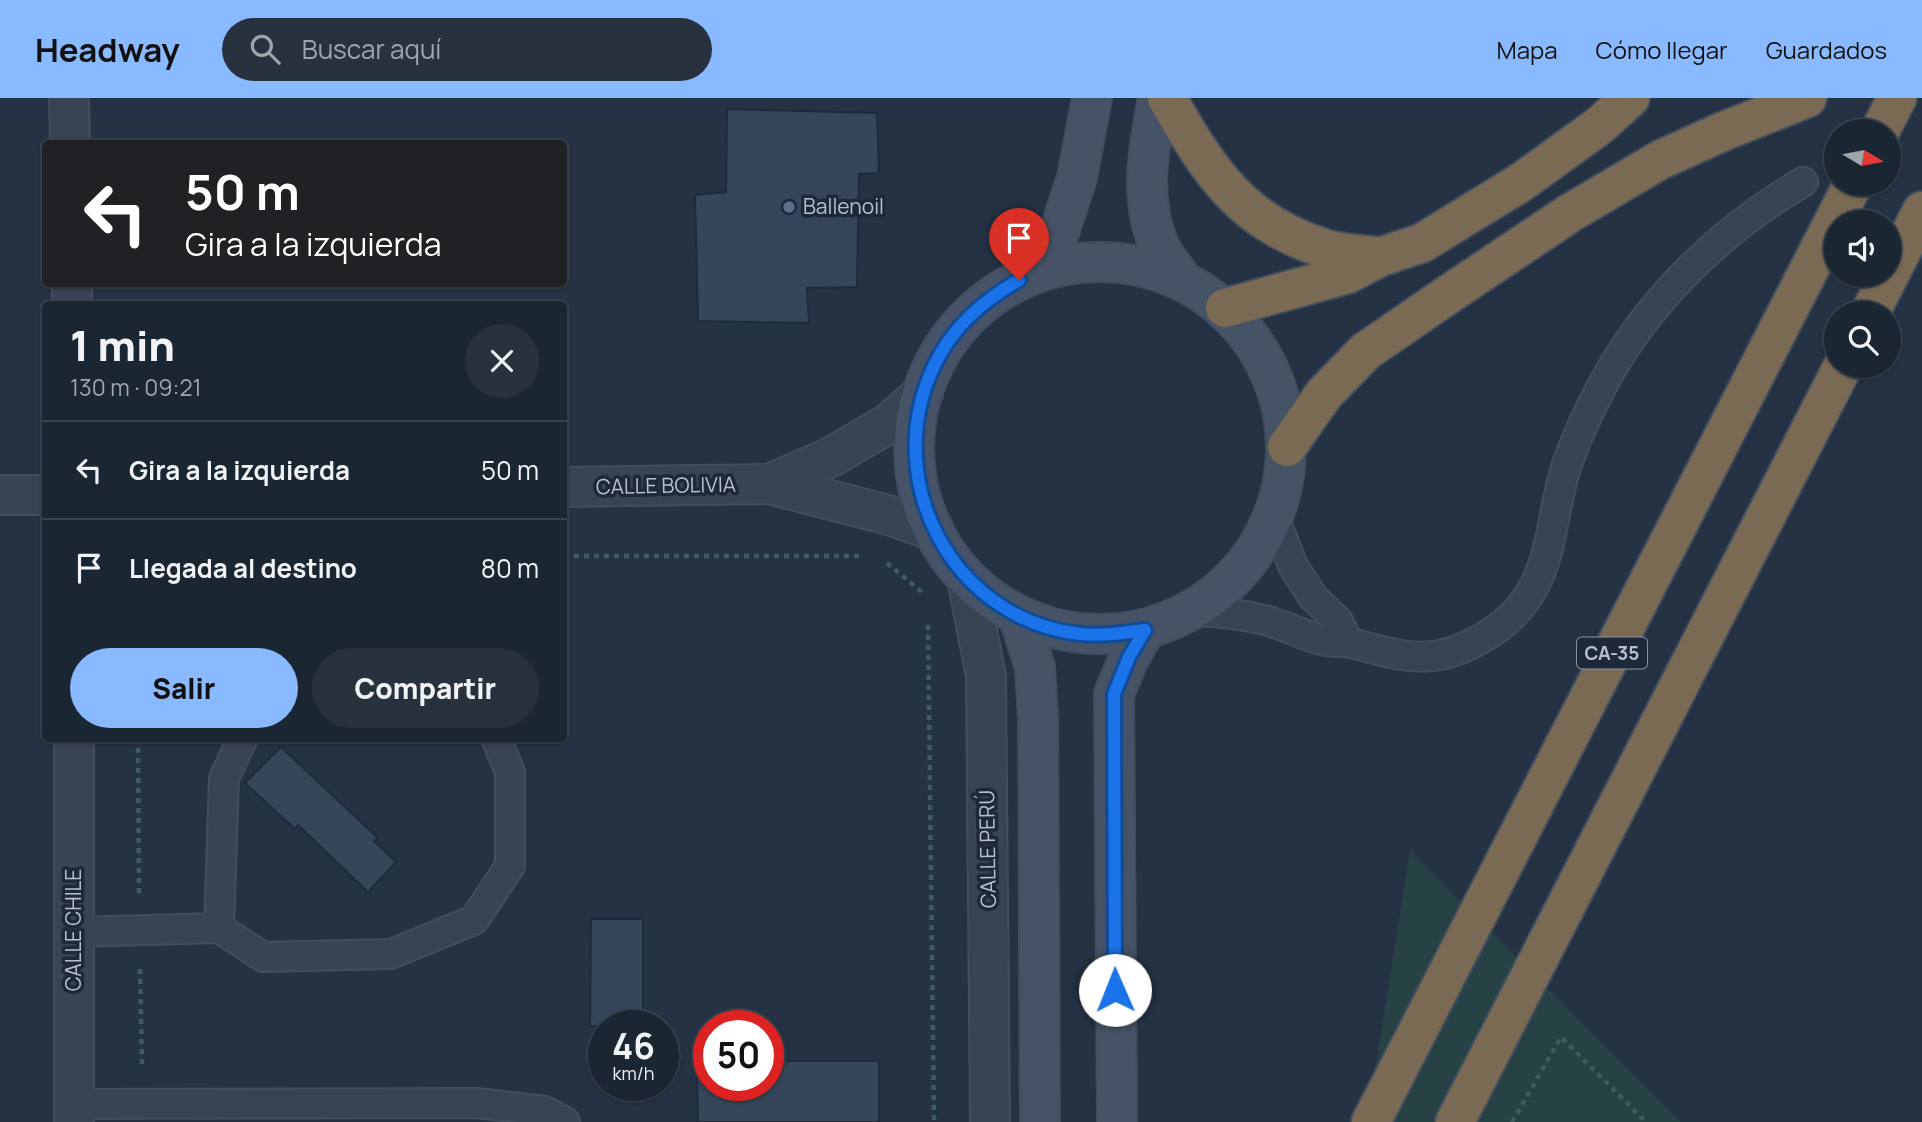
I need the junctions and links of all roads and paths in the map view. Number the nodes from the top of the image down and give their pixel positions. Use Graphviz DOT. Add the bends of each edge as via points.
graph roads {
  1 [pos="69,98"];
  2 [pos="1092,98"];
  3 [pos="1158,98"];
  4 [pos="1167,98"];
  5 [pos="1630,98"];
  6 [pos="1807,98"];
  7 [pos="1897,98"];
  8 [pos="1886,119"];
  9 [pos="70,140"];
  10 [pos="1803,182"];
  11 [pos="1847,196"];
  12 [pos="1922,211"];
  13 [pos="1380,257"];
  14 [pos="1047,269"];
  15 [pos="1182,280"];
  16 [pos="1876,301"];
  17 [pos="1225,308"];
  18 [pos="1837,378"];
  19 [pos="923,393"];
  20 [pos="1287,447"];
  21 [pos="769,484"];
  22 [pos="567,487"];
  23 [pos="0,495"];
  24 [pos="42,495"];
  25 [pos="1274,517"];
  26 [pos="934,531"];
  27 [pos="567,556"];
  28 [pos="865,556"];
  29 [pos="878,556"];
  30 [pos="967,579"];
  31 [pos="928,597"];
  32 [pos="1192,611"];
  33 [pos="1019,617"];
  34 [pos="928,624"];
  35 [pos="1145,630"];
  36 [pos="1348,642"];
  37 [pos="74,742"];
  38 [pos="241,742"];
  39 [pos="498,742"];
  40 [pos="219,928"];
  41 [pos="74,932"];
  42 [pos="74,1113"];
  43 [pos="565,1122"];
  44 [pos="934,1122"];
  45 [pos="990,1122"];
  46 [pos="1040,1122"];
  47 [pos="1117,1122"];
  48 [pos="1371,1122"];
  49 [pos="1455,1122"];
  50 [pos="1512,1122"];
  51 [pos="1646,1122"];
  1 -- 9 [label="street"];
  2 -- 14 [label="main road" via="1077,178"];
  3 -- 15 [label="main road" via="1147,155 1149,212 1158,245"];
  4 -- 13 [label="highway" via="1218,179 1248,211 1284,233 1328,249"];
  5 -- 13 [label="highway" via="1520,183 1422,243"];
  6 -- 20 [label="highway" via="1660,160 1570,213 1366,351 1324,394"];
  7 -- 8 [label="highway"];
  10 -- 36 [label="lane" via="1707,251 1648,315 1599,391 1564,473 1548,552 1530,598 1469,648 1438,656 1405,657"];
  11 -- 48 [label="highway, CA-35"];
  12 -- 16 [label="highway"];
  13 -- 17 [label="highway" via="1348,274"];
  14 -- 15 [label="main road" via="1115,262"];
  14 -- 19 [label="main road" via="1001,290 969,316 934,365"];
  15 -- 17 [label="main road"];
  17 -- 20 [label="main road" via="1251,337 1270,371 1283,412"];
  18 -- 49 [label="highway"];
  19 -- 21 [label="street, CALLE BOLIVIA" via="888,424 831,457"];
  19 -- 26 [label="main road" via="915,463 920,494"];
  20 -- 25 [label="main road"];
  21 -- 22 [label="street, CALLE BOLIVIA"];
  21 -- 26 [label="street, CALLE BOLIVIA"];
  23 -- 24 [label="street"];
  25 -- 32 [label="main road" via="1241,571"];
  25 -- 36 [label="lane" via="1293,566 1313,597 1338,621"];
  26 -- 30 [label="main road"];
  27 -- 28 [label="path"];
  29 -- 31 [label="path"];
  30 -- 33 [label="main road"];
  30 -- 45 [label="street, CALLE PERÚ" via="986,676"];
  32 -- 35 [label="main road"];
  32 -- 36 [label="lane" via="1267,620 1328,642"];
  33 -- 35 [label="main road" via="1081,634"];
  33 -- 46 [label="main road" via="1035,667 1038,719"];
  34 -- 44 [label="path"];
  35 -- 47 [label="main road" via="1114,694"];
  37 -- 41 [label="street, CALLE CHILE"];
  38 -- 40 [label="lane" via="224,778"];
  39 -- 40 [label="lane" via="510,772 509,866 474,920 391,954 263,957"];
  40 -- 41 [label="lane"];
  41 -- 42 [label="street, CALLE CHILE"];
  42 -- 43 [label="lane" via="477,1102 545,1111"];
  50 -- 51 [label="path" via="1561,1037"];
}
